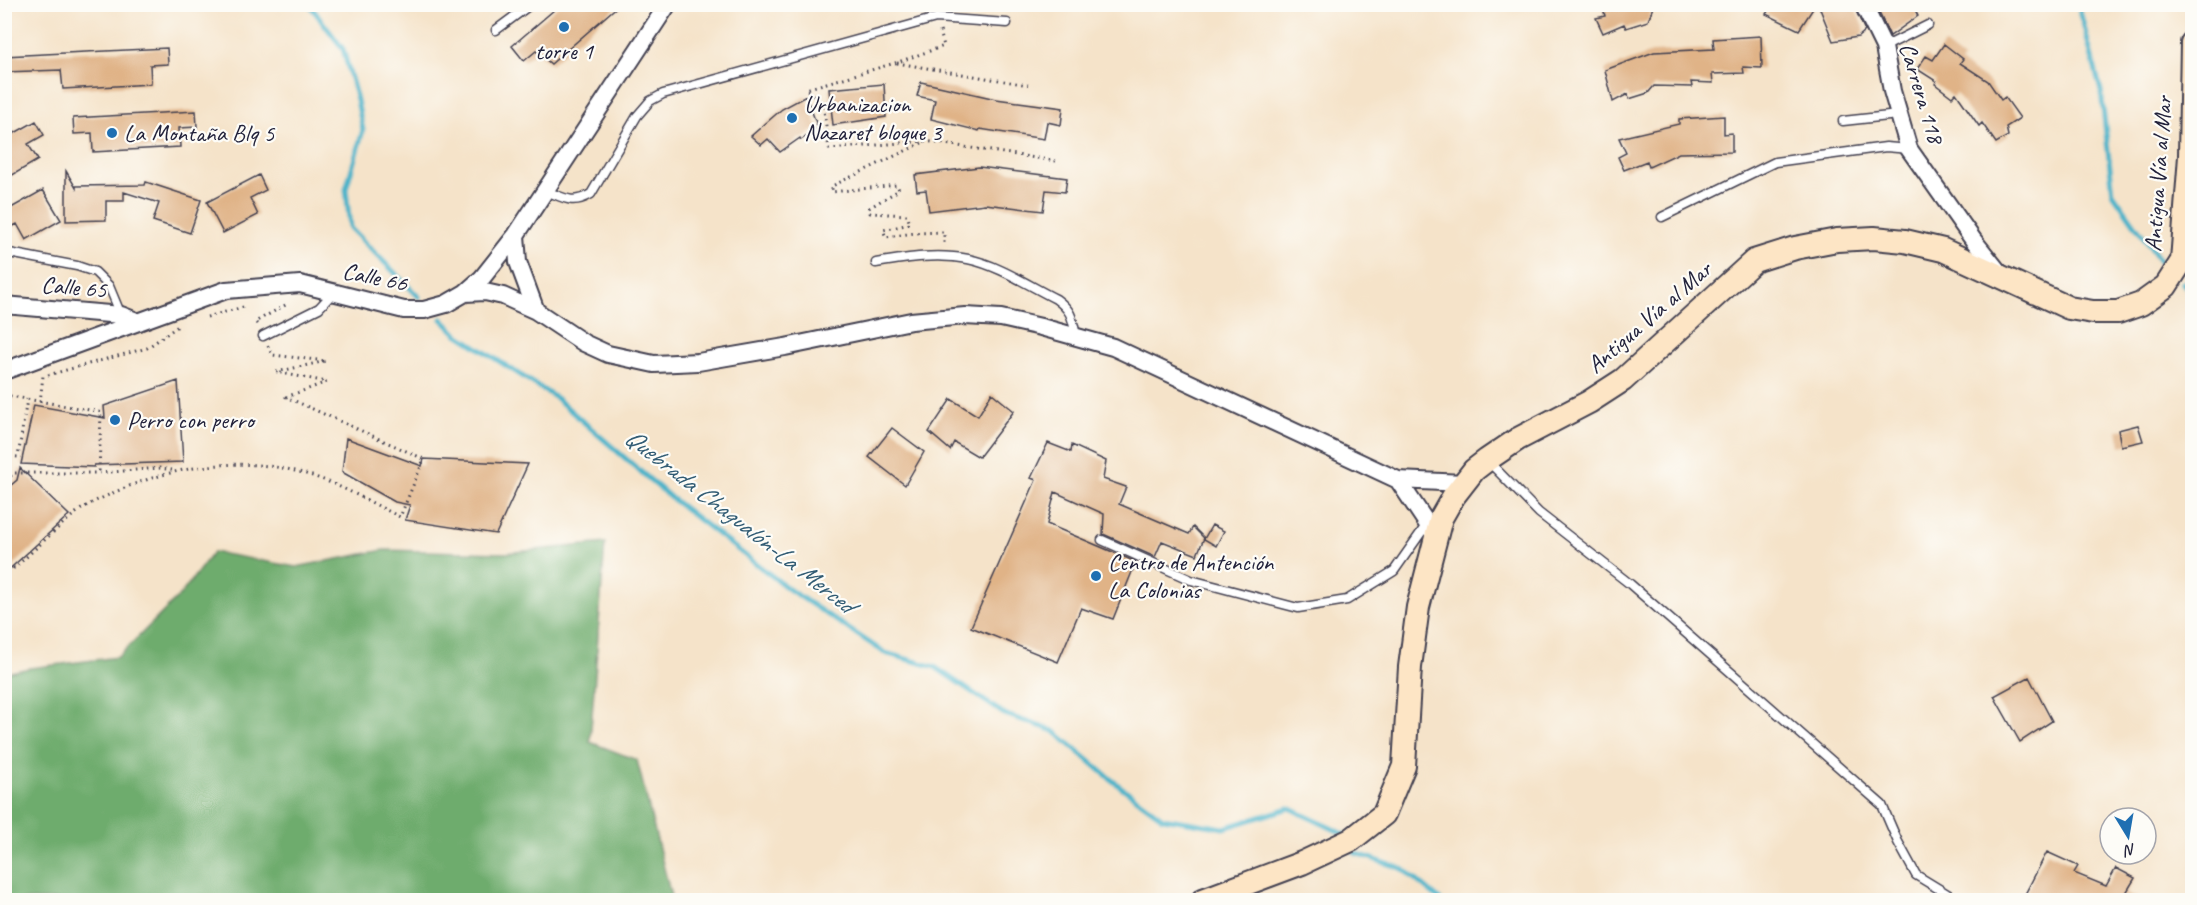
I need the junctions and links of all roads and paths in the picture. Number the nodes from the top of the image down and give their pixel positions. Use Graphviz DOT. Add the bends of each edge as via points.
graph roads {
  1 [pos="531,4"];
  2 [pos="668,4"];
  3 [pos="1863,4"];
  4 [pos="936,18"];
  5 [pos="1007,22"];
  6 [pos="1928,25"];
  7 [pos="496,30"];
  8 [pos="2193,43"];
  9 [pos="1884,47"];
  10 [pos="895,63"];
  11 [pos="1028,85"];
  12 [pos="1898,115"];
  13 [pos="1842,121"];
  14 [pos="925,141"];
  15 [pos="1909,149"];
  16 [pos="1056,161"];
  17 [pos="546,192"];
  18 [pos="1662,218"];
  19 [pos="516,235"];
  20 [pos="4,252"];
  21 [pos="944,256"];
  22 [pos="876,263"];
  23 [pos="2005,279"];
  24 [pos="333,292"];
  25 [pos="465,293"];
  26 [pos="291,301"];
  27 [pos="4,305"];
  28 [pos="252,305"];
  29 [pos="536,311"];
  30 [pos="121,315"];
  31 [pos="207,317"];
  32 [pos="139,322"];
  33 [pos="184,322"];
  34 [pos="263,336"];
  35 [pos="1076,336"];
  36 [pos="4,371"];
  37 [pos="43,376"];
  38 [pos="33,379"];
  39 [pos="4,395"];
  40 [pos="27,399"];
  41 [pos="40,402"];
  42 [pos="4,456"];
  43 [pos="1487,460"];
  44 [pos="176,470"];
  45 [pos="99,473"];
  46 [pos="1398,480"];
  47 [pos="5,481"];
  48 [pos="1464,483"];
  49 [pos="1431,530"];
  50 [pos="1102,540"];
  51 [pos="4,559"];
  52 [pos="1203,900"];
  53 [pos="1957,900"];
  1 -- 7 [label="lane"];
  2 -- 17 [label="street, Calle 66"];
  3 -- 9 [label="street, Carrera 118"];
  4 -- 5 [label="lane"];
  4 -- 10 [label="path" via="944,46"];
  4 -- 17 [label="lane" via="663,94 650,101 637,116 591,194 572,200"];
  6 -- 9 [label="lane"];
  8 -- 23 [label="main road, Antigua Vía al Mar" via="2182,261 2166,286 2141,304 2118,312 2093,312 2069,308"];
  9 -- 12 [label="street, Carrera 118"];
  10 -- 11 [label="path"];
  10 -- 14 [label="path" via="806,89 823,103 829,149"];
  12 -- 13 [label="lane"];
  12 -- 15 [label="street, Carrera 118"];
  14 -- 16 [label="path"];
  14 -- 21 [label="path" via="832,186 832,192 897,185 899,190 868,208 870,213 908,215 910,224 883,230 886,237 944,232"];
  15 -- 18 [label="lane" via="1886,147 1775,162"];
  15 -- 23 [label="street, Carrera 118"];
  17 -- 19 [label="street, Calle 66"];
  19 -- 25 [label="street, Calle 66"];
  19 -- 29 [label="street" via="518,262"];
  20 -- 30 [label="lane" via="95,272 110,286"];
  21 -- 22 [label="lane"];
  21 -- 35 [label="lane" via="988,265 1056,299 1072,315"];
  23 -- 43 [label="main road, Antigua Vía al Mar" via="1943,250 1874,238 1816,244 1754,261 1623,380"];
  24 -- 25 [label="street, Calle 66" via="404,310 446,304"];
  24 -- 32 [label="street, Calle 66" via="300,284 226,290"];
  24 -- 34 [label="lane" via="319,308"];
  25 -- 29 [label="street" via="503,296"];
  26 -- 34 [label="path" via="255,322"];
  27 -- 30 [label="street, Calle 65"];
  28 -- 31 [label="path"];
  29 -- 35 [label="street" via="608,354 654,364 698,362 911,321 965,316 1001,318"];
  30 -- 32 [label="street, Calle 65"];
  32 -- 36 [label="street, Calle 66"];
  33 -- 37 [label="path" via="147,348"];
  34 -- 44 [label="path" via="272,355 326,361 276,372 327,382 286,397 424,459 400,517 337,485 276,467"];
  35 -- 46 [label="street" via="1113,347"];
  37 -- 38 [label="path"];
  37 -- 41 [label="path"];
  39 -- 40 [label="path"];
  40 -- 41 [label="path"];
  40 -- 42 [label="path" via="18,457"];
  41 -- 45 [label="path" via="101,412"];
  43 -- 48 [label="main road, Antigua Vía al Mar"];
  43 -- 53 [label="lane" via="1539,513 1630,584 1882,805 1916,875"];
  44 -- 45 [label="path"];
  44 -- 51 [label="path" via="143,480 81,510 14,568"];
  45 -- 47 [label="path" via="13,473"];
  46 -- 48 [label="street"];
  46 -- 49 [label="street"];
  48 -- 49 [label="main road, Antigua Vía al Mar"];
  49 -- 50 [label="lane" via="1394,571 1347,600 1298,609 1191,580"];
  49 -- 52 [label="main road, Antigua Vía al Mar" via="1410,667 1404,766 1384,814 1351,840"];
}
